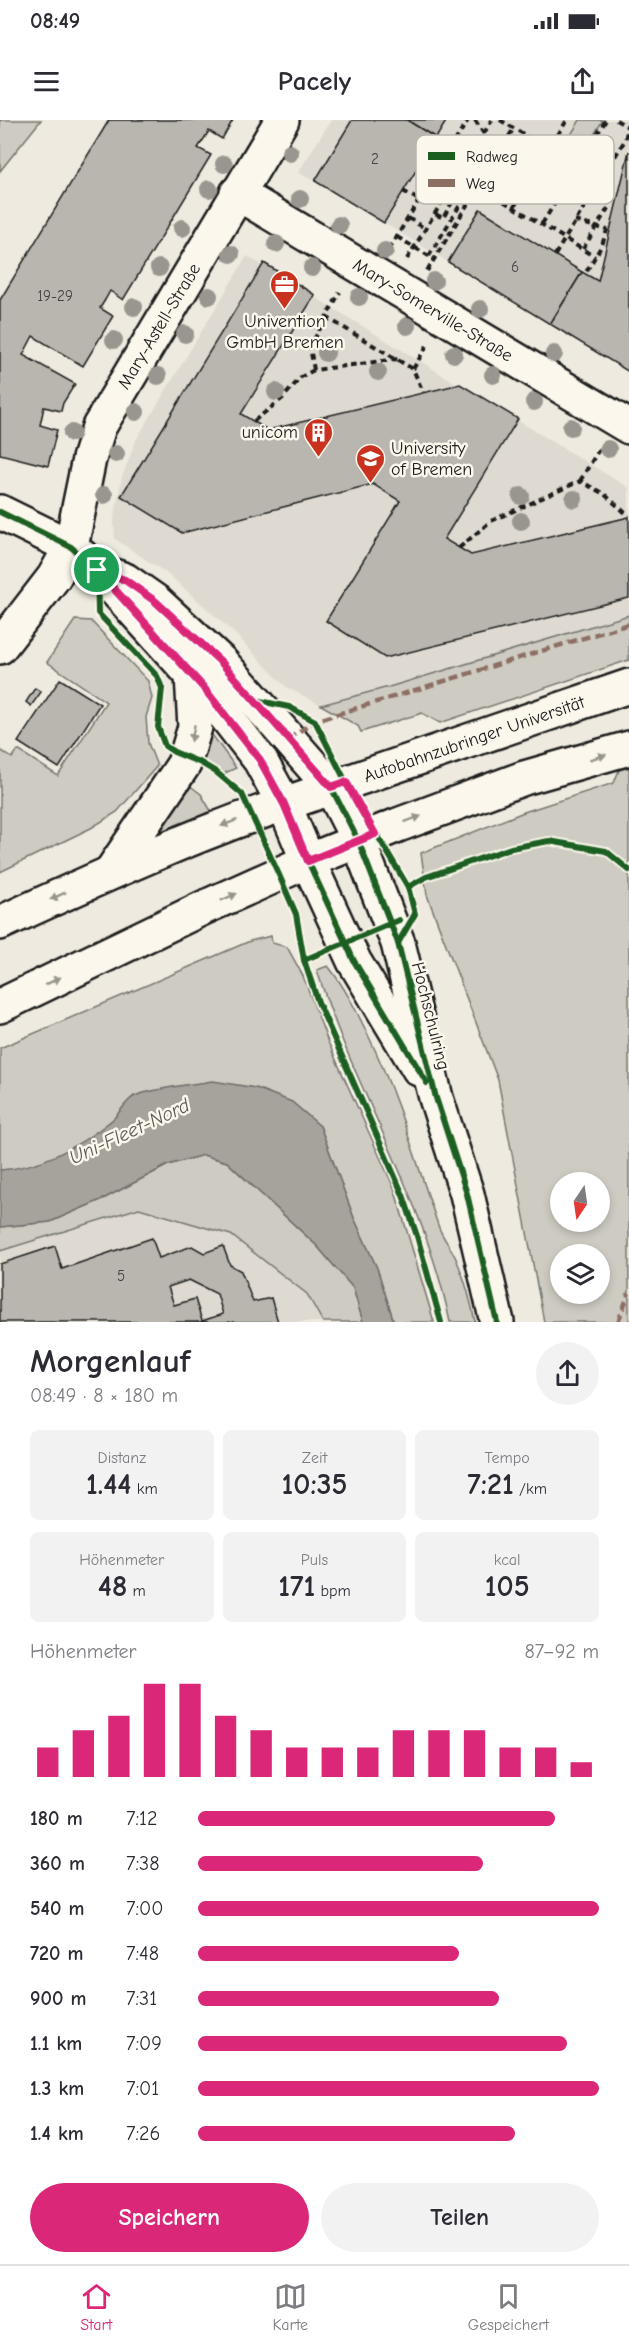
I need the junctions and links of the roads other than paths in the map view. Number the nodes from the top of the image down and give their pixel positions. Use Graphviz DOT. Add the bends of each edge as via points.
graph roads {
  1 [pos="282,120"];
  2 [pos="237,193"];
  3 [pos="629,427"];
  4 [pos="0,512"];
  5 [pos="71,547"];
  6 [pos="97,570"];
  7 [pos="0,647"];
  8 [pos="192,675"];
  9 [pos="629,686"];
  10 [pos="629,748"];
  11 [pos="331,787"];
  12 [pos="284,804"];
  13 [pos="358,840"];
  14 [pos="308,861"];
  15 [pos="111,872"];
  16 [pos="0,923"];
  17 [pos="0,1006"];
  18 [pos="436,1098"];
  19 [pos="497,1322"];
  1 -- 2 [label="main road, Mary-Astell-Straße"];
  2 -- 3 [label="main road, Mary-Somerville-Straße"];
  2 -- 5 [label="main road, Mary-Astell-Straße" via="99,427"];
  4 -- 5 [label="main road, Hochschulring"];
  5 -- 6 [label="main road, Hochschulring"];
  5 -- 7 [label="main road, Mary-Astell-Straße" via="54,577"];
  6 -- 8 [label="main road, Hochschulring"];
  6 -- 11 [label="main road, Hochschulring" via="125,580 155,601 221,662"];
  8 -- 12 [label="main road, Hochschulring" via="260,760"];
  8 -- 15 [label="main road, one-way" via="195,727 184,764"];
  9 -- 11 [label="main road, Autobahnzubringer Universität"];
  13 -- 10 [label="main road, one-way" via="524,778"];
  11 -- 12 [label="main road, Autobahnzubringer Universität"];
  11 -- 13 [label="main road, Hochschulring"];
  12 -- 14 [label="main road, Hochschulring"];
  12 -- 15 [label="main road, Autobahnzubringer Universität, one-way" via="230,822"];
  13 -- 14 [label="main road"];
  13 -- 18 [label="main road, Hochschulring" via="398,943"];
  17 -- 14 [label="main road, one-way"];
  14 -- 18 [label="main road, Hochschulring" via="354,961"];
  15 -- 16 [label="main road, Autobahnzubringer Universität, one-way"];
  18 -- 19 [label="main road, Hochschulring" via="467,1194"];
}
